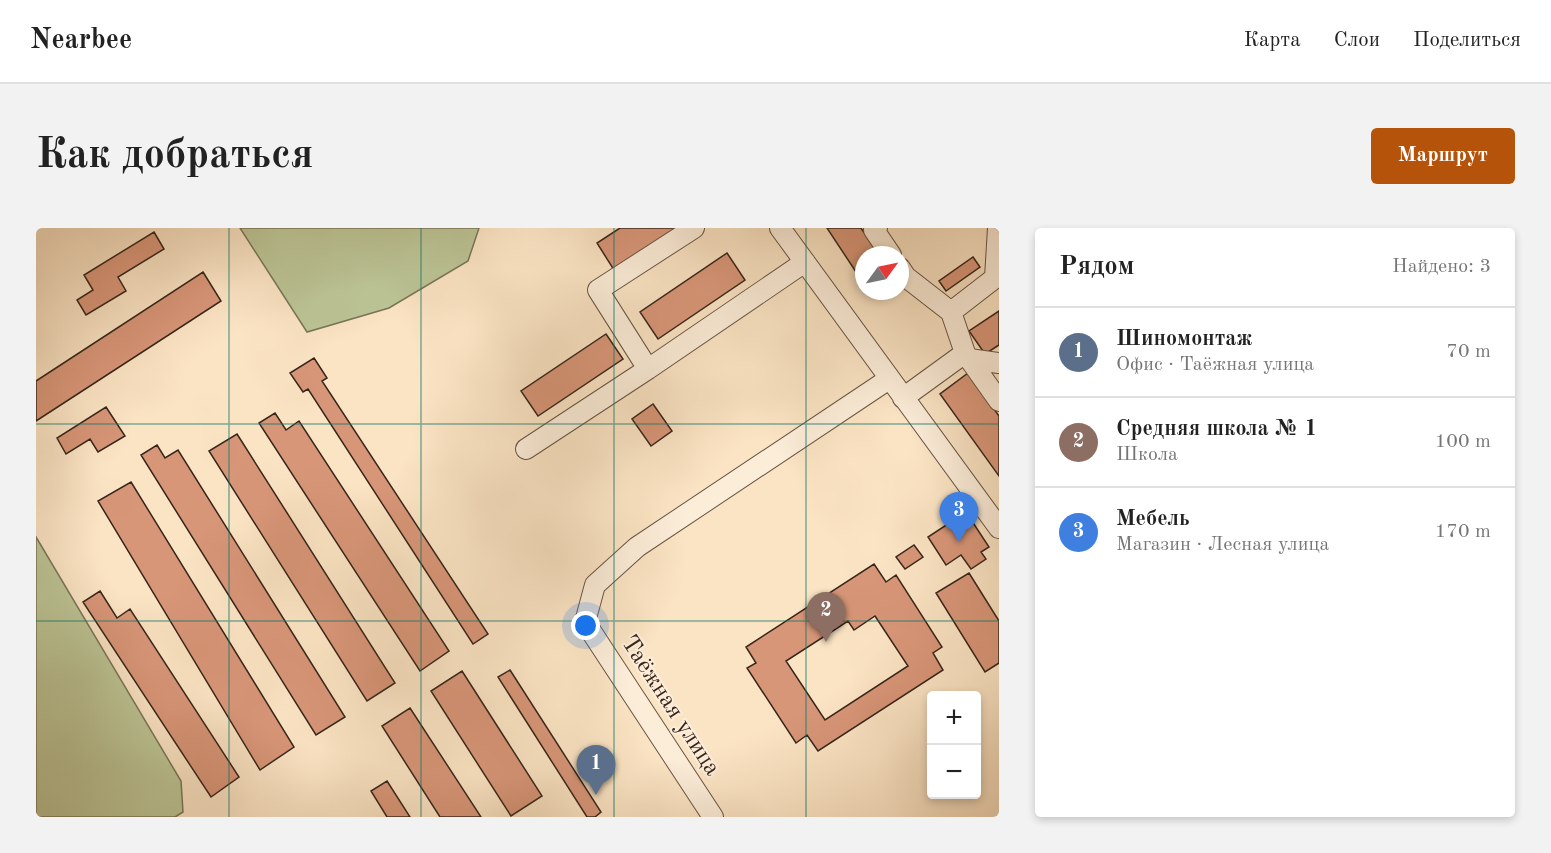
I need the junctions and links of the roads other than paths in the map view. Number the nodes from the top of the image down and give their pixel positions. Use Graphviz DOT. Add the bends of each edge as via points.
graph roads {
  1 [pos="694,228"];
  2 [pos="780,228"];
  3 [pos="877,228"];
  4 [pos="998,228"];
  5 [pos="885,246"];
  6 [pos="805,262"];
  7 [pos="909,279"];
  8 [pos="951,312"];
  9 [pos="967,356"];
  10 [pos="999,363"];
  11 [pos="648,369"];
  12 [pos="889,379"];
  13 [pos="903,398"];
  14 [pos="999,401"];
  15 [pos="526,449"];
  16 [pos="999,528"];
  17 [pos="713,817"];
  1 -- 11 [label="street" via="598,290"];
  2 -- 6 [label="street"];
  3 -- 5 [label="street" via="874,230"];
  4 -- 8 [label="street" via="996,278"];
  6 -- 11 [label="street"];
  6 -- 12 [label="street"];
  7 -- 8 [label="street"];
  8 -- 9 [label="street"];
  9 -- 10 [label="street"];
  9 -- 13 [label="street"];
  9 -- 14 [label="street"];
  11 -- 15 [label="street"];
  12 -- 13 [label="street"];
  12 -- 17 [label="street, Таёжная улица" via="637,547 595,585 585,622"];
  13 -- 16 [label="street"];
}
